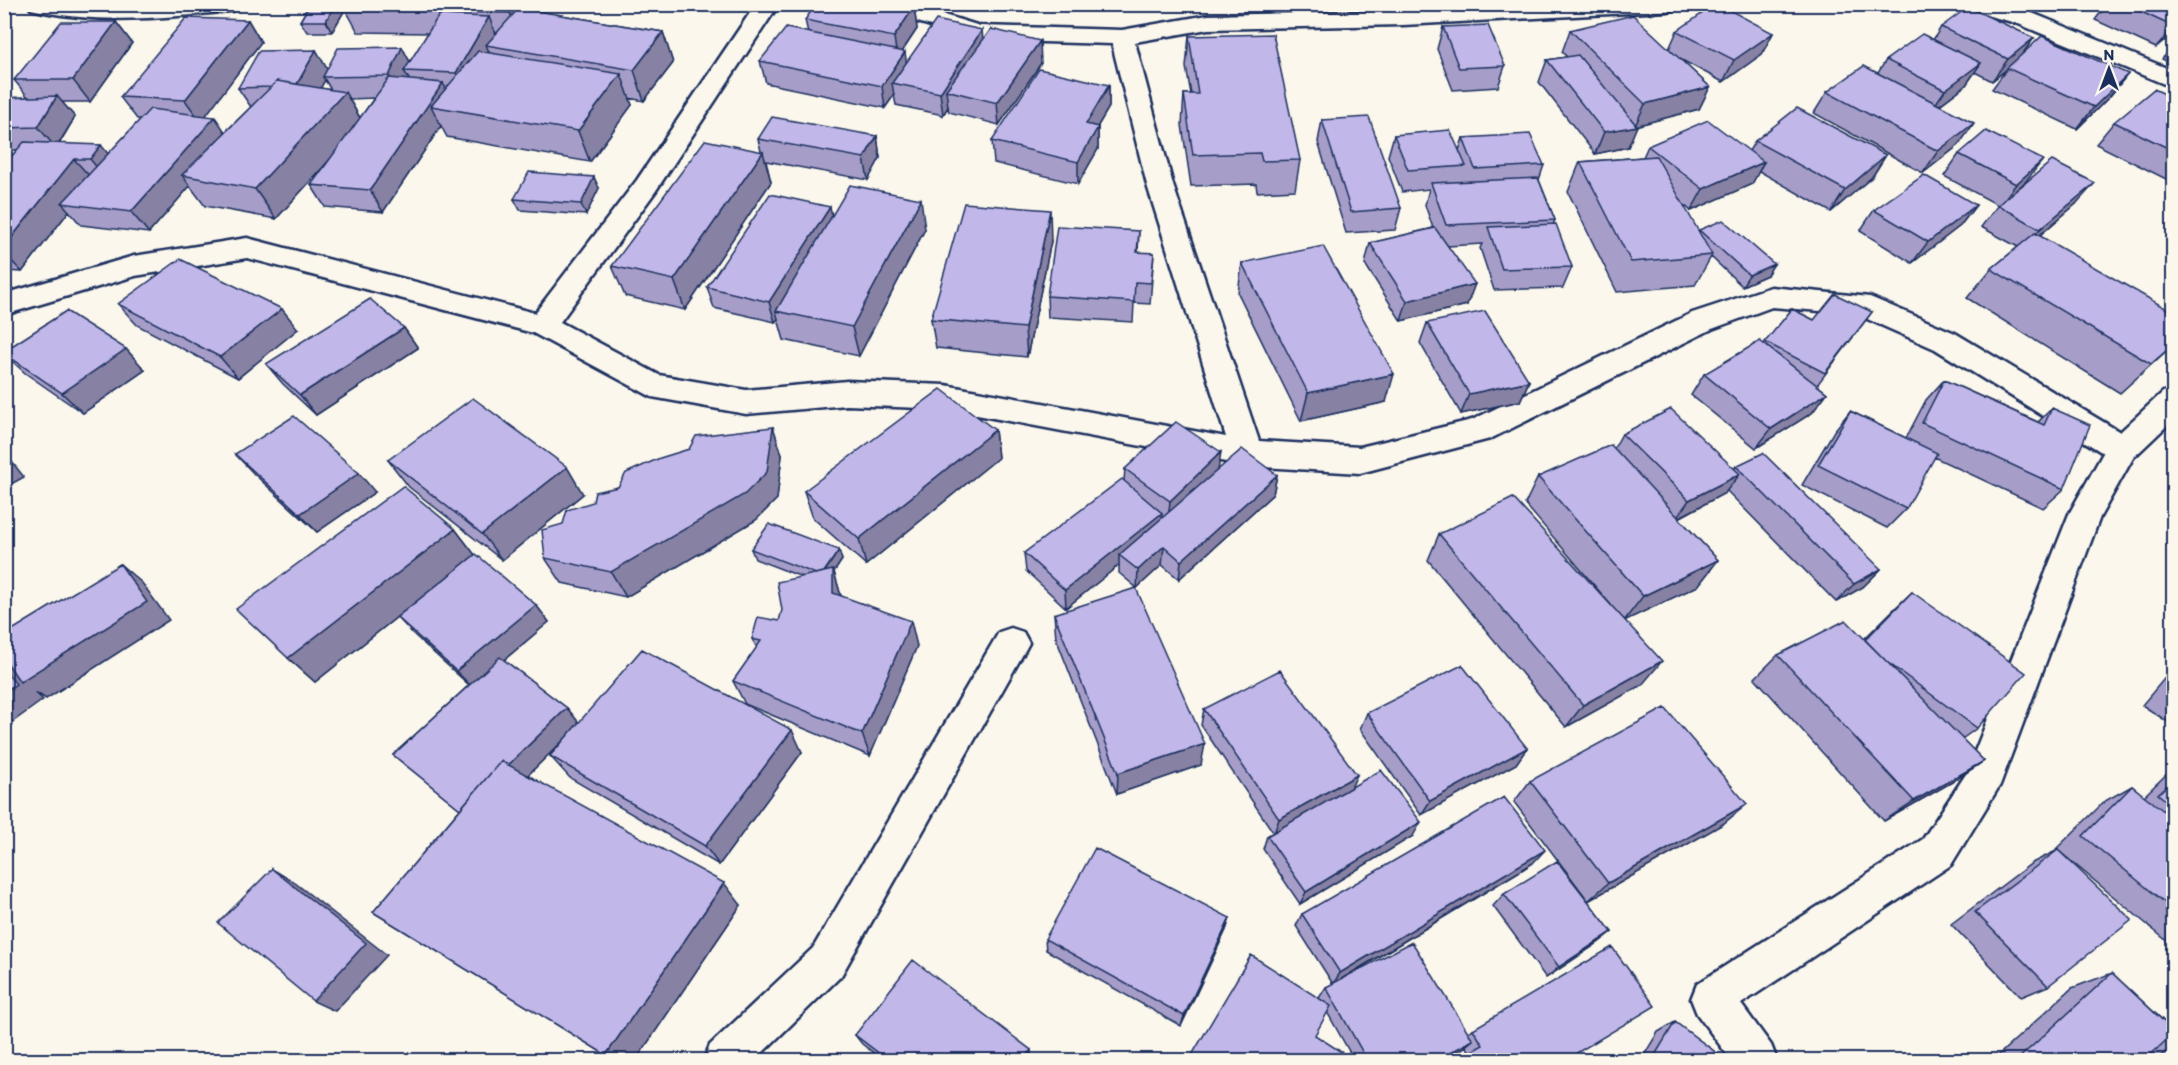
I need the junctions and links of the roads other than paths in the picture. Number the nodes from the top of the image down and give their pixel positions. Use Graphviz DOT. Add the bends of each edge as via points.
graph roads {
  1 [pos="39,4"];
  2 [pos="230,4"];
  3 [pos="768,4"];
  4 [pos="882,4"];
  5 [pos="1667,4"];
  6 [pos="1971,4"];
  7 [pos="1209,13"];
  8 [pos="1122,37"];
  9 [pos="2174,80"];
  10 [pos="4,305"];
  11 [pos="542,325"];
  12 [pos="2174,400"];
  13 [pos="2122,449"];
  14 [pos="1247,453"];
  15 [pos="1011,643"];
  16 [pos="725,1060"];
  17 [pos="1756,1060"];
  1 -- 2 [label="street" via="63,8 187,9"];
  3 -- 11 [label="street" via="646,186"];
  4 -- 8 [label="street" via="978,33"];
  5 -- 7 [label="street" via="1402,18"];
  6 -- 9 [label="street" via="2024,18"];
  7 -- 8 [label="street"];
  8 -- 14 [label="street" via="1160,185"];
  10 -- 11 [label="street" via="134,266 247,248"];
  11 -- 14 [label="street" via="652,385 746,402 847,393 945,398"];
  12 -- 13 [label="street"];
  13 -- 14 [label="street" via="1945,341 1860,304 1771,297 1702,321 1479,430 1360,460"];
  13 -- 17 [label="street" via="2085,514 1981,785 1937,852 1712,999"];
  15 -- 16 [label="street" via="827,962"];
}
